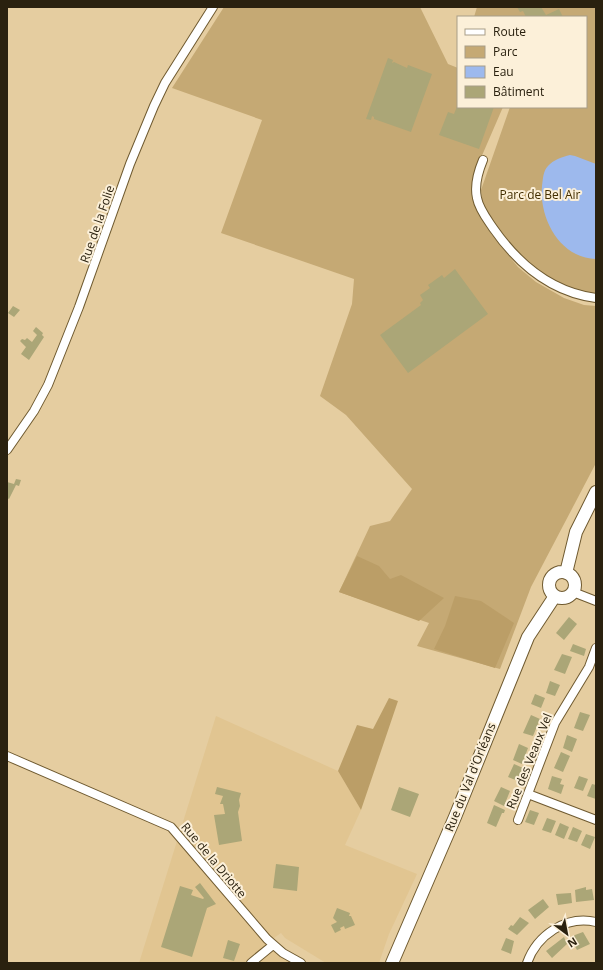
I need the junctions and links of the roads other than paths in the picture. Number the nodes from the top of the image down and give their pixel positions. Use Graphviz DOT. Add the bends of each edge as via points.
graph roads {
  1 [pos="213,7"];
  2 [pos="483,160"];
  3 [pos="596,298"];
  4 [pos="7,450"];
  5 [pos="596,492"];
  6 [pos="566,573"];
  7 [pos="573,592"];
  8 [pos="555,596"];
  9 [pos="596,601"];
  10 [pos="596,648"];
  11 [pos="7,756"];
  12 [pos="528,794"];
  13 [pos="518,820"];
  14 [pos="596,820"];
  15 [pos="596,922"];
  16 [pos="273,945"];
  17 [pos="251,963"];
  18 [pos="300,963"];
  19 [pos="392,963"];
  20 [pos="526,963"];
  1 -- 4 [label="street, Rue de la Folie" via="165,82 130,164 79,308 48,385 34,411"];
  2 -- 3 [label="street" via="477,181 476,198 508,249 533,273 555,286"];
  5 -- 6 [label="street" via="576,532"];
  6 -- 7 [label="street" via="573,579"];
  6 -- 8 [label="street" via="555,575 550,581 550,589"];
  7 -- 8 [label="street" via="565,597"];
  7 -- 9 [label="street"];
  8 -- 19 [label="street, Rue du Val d'Orléans" via="528,636 455,817"];
  10 -- 12 [label="street, Rue des Veaux Vel" via="588,667 555,723"];
  11 -- 16 [label="street, Rue de la Driotte" via="171,827 252,924"];
  12 -- 13 [label="street, Rue des Veaux Vel"];
  12 -- 14 [label="street"];
  15 -- 20 [label="street" via="586,919 558,927 534,946"];
  16 -- 17 [label="street"];
  16 -- 18 [label="street, Rue de la Driotte"];
}
